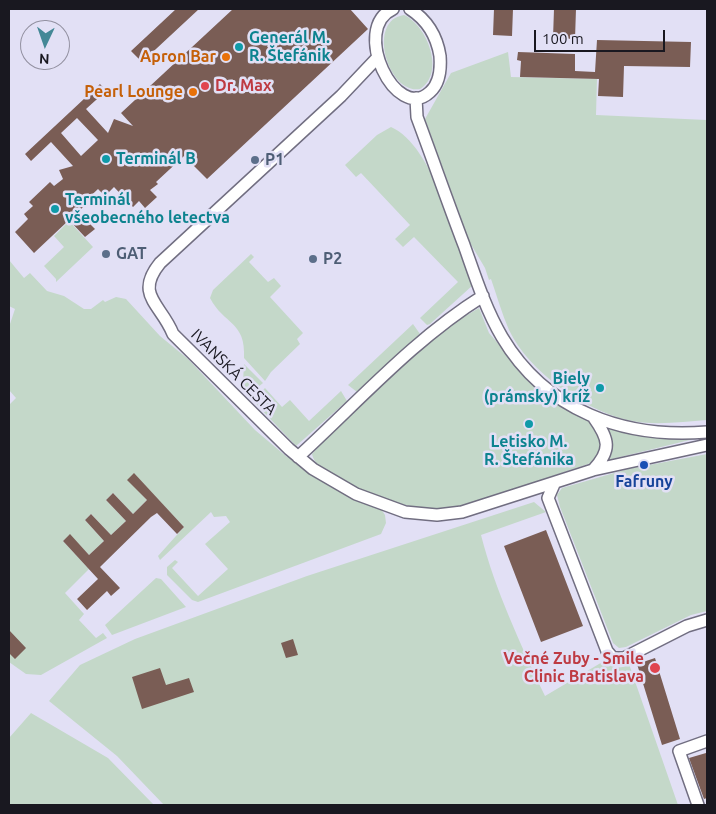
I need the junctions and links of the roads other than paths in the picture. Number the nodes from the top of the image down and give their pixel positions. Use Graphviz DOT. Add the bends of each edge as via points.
graph roads {
  1 [pos="393,9"];
  2 [pos="410,9"];
  3 [pos="378,57"];
  4 [pos="416,98"];
  5 [pos="483,296"];
  6 [pos="594,418"];
  7 [pos="707,432"];
  8 [pos="707,444"];
  9 [pos="298,457"];
  10 [pos="593,470"];
  11 [pos="555,482"];
  12 [pos="528,491"];
  13 [pos="548,498"];
  14 [pos="707,620"];
  15 [pos="707,741"];
  16 [pos="698,805"];
  1 -- 3 [label="street" via="383,15 378,25"];
  2 -- 4 [label="street" via="432,32 440,56 436,84 426,96"];
  3 -- 4 [label="street" via="393,87 403,95"];
  3 -- 9 [label="street, IVANSKÁ CESTA" via="341,96 160,263 149,278 151,300 167,320 173,334"];
  4 -- 5 [label="street" via="417,117"];
  5 -- 6 [label="street" via="501,335 522,365 556,395"];
  5 -- 9 [label="street" via="430,334"];
  6 -- 7 [label="street" via="642,431"];
  6 -- 10 [label="street" via="604,432 607,444 602,460"];
  8 -- 10 [label="street, IVANSKÁ CESTA"];
  9 -- 12 [label="street, IVANSKÁ CESTA" via="344,488 382,506 416,514 462,512"];
  10 -- 11 [label="street, IVANSKÁ CESTA"];
  11 -- 12 [label="street, IVANSKÁ CESTA"];
  11 -- 13 [label="street"];
  12 -- 13 [label="street"];
  13 -- 14 [label="street" via="607,651 613,658 624,658"];
  15 -- 16 [label="street" via="679,751"];
}
